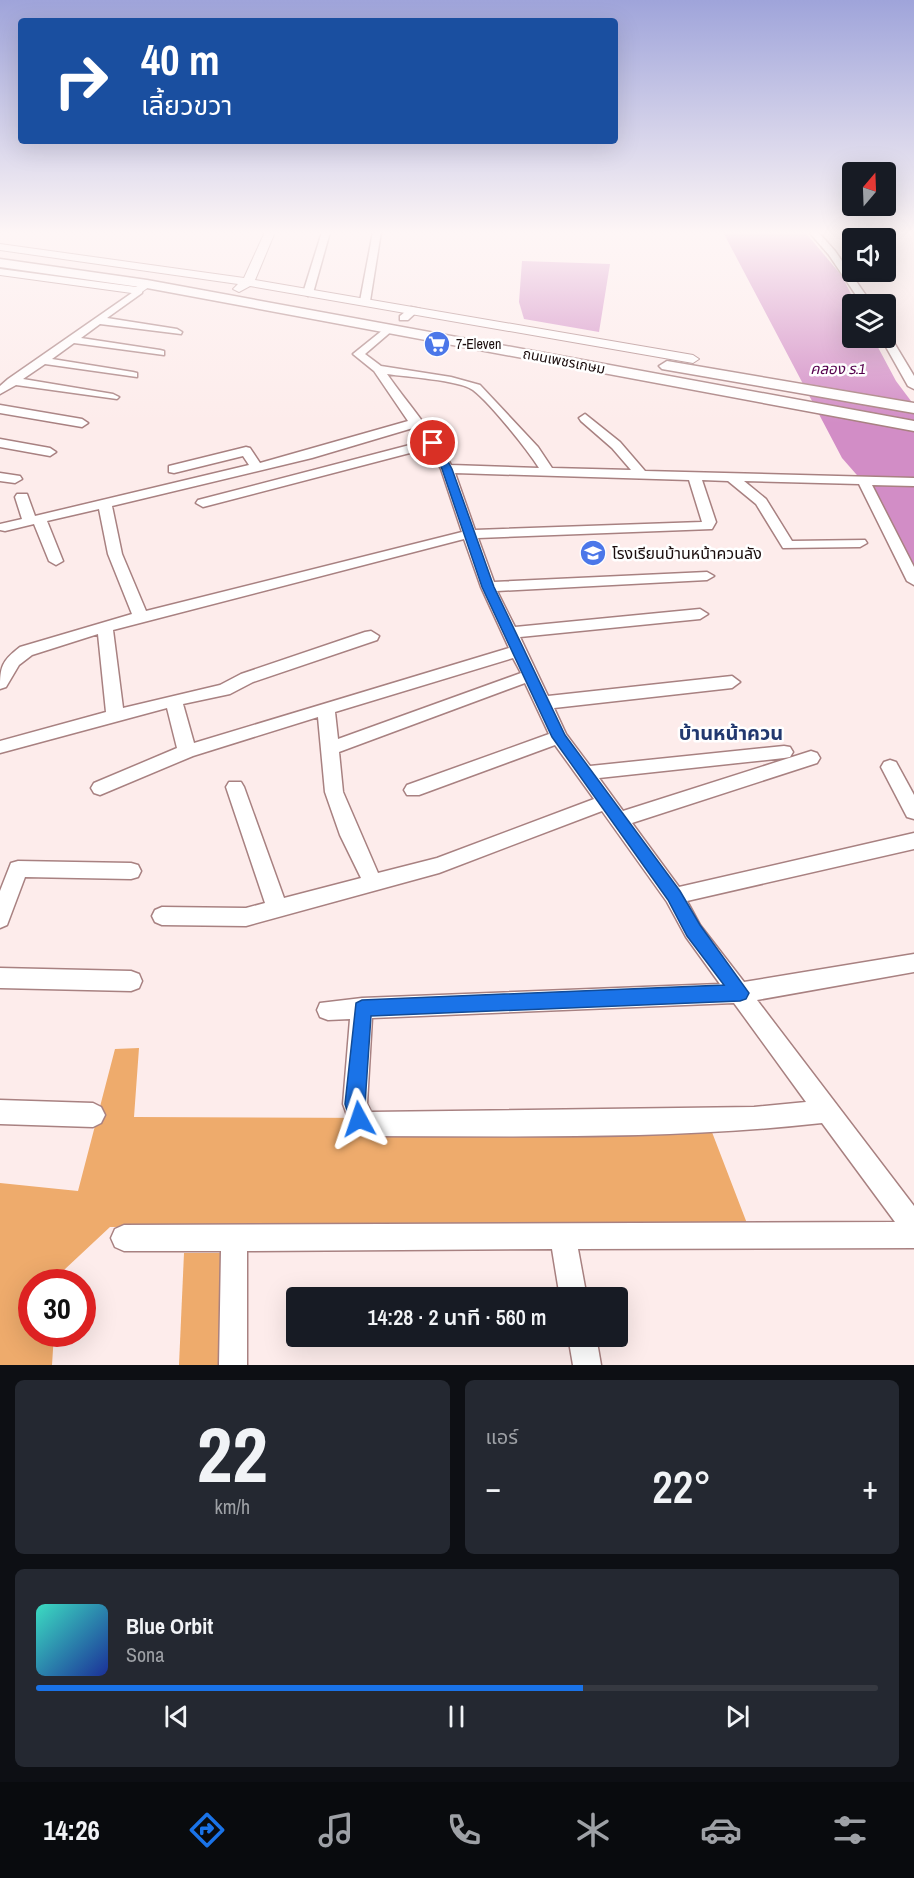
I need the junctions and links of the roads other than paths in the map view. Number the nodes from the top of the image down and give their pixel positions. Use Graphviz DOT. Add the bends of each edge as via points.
graph roads {
  1 [pos="132,296"];
  2 [pos="190,296"];
  3 [pos="304,296"];
  4 [pos="327,296"];
  5 [pos="366,296"];
  6 [pos="365,301"];
  7 [pos="409,314"];
  8 [pos="97,320"];
  9 [pos="389,328"];
  10 [pos="177,332"];
  11 [pos="69,339"];
  12 [pos="892,348"];
  13 [pos="160,353"];
  14 [pos="693,359"];
  15 [pos="40,360"];
  16 [pos="378,369"];
  17 [pos="133,375"];
  18 [pos="12,381"];
  19 [pos="914,386"];
  20 [pos="0,391"];
  21 [pos="112,397"];
  22 [pos="914,408"];
  23 [pos="0,409"];
  24 [pos="585,418"];
  25 [pos="82,423"];
  26 [pos="415,423"];
  27 [pos="914,426"];
  28 [pos="0,443"];
  29 [pos="433,443"];
  30 [pos="50,452"];
  31 [pos="257,467"];
  32 [pos="174,469"];
  33 [pos="447,469"];
  34 [pos="547,470"];
  35 [pos="640,473"];
  36 [pos="694,476"];
  37 [pos="0,477"];
  38 [pos="731,477"];
  39 [pos="15,479"];
  40 [pos="863,480"];
  41 [pos="914,482"];
  42 [pos="22,497"];
  43 [pos="105,503"];
  44 [pos="203,503"];
  45 [pos="34,520"];
  46 [pos="5,527"];
  47 [pos="469,534"];
  48 [pos="860,543"];
  49 [pos="56,561"];
  50 [pos="707,576"];
  51 [pos="914,581"];
  52 [pos="488,587"];
  53 [pos="700,614"];
  54 [pos="141,617"];
  55 [pos="105,627"];
  56 [pos="509,633"];
  57 [pos="371,636"];
  58 [pos="517,651"];
  59 [pos="5,666"];
  60 [pos="529,676"];
  61 [pos="732,682"];
  62 [pos="0,683"];
  63 [pos="174,700"];
  64 [pos="542,703"];
  65 [pos="326,709"];
  66 [pos="115,716"];
  67 [pos="559,737"];
  68 [pos="0,747"];
  69 [pos="328,748"];
  70 [pos="187,751"];
  71 [pos="784,752"];
  72 [pos="811,758"];
  73 [pos="890,767"];
  74 [pos="586,773"];
  75 [pos="235,787"];
  76 [pos="100,788"];
  77 [pos="413,790"];
  78 [pos="606,802"];
  79 [pos="914,812"];
  80 [pos="619,820"];
  81 [pos="914,841"];
  82 [pos="131,871"];
  83 [pos="372,881"];
  84 [pos="674,896"];
  85 [pos="277,909"];
  86 [pos="162,916"];
  87 [pos="0,919"];
  88 [pos="914,963"];
  89 [pos="0,978"];
  90 [pos="131,981"];
  91 [pos="740,993"];
  92 [pos="362,1008"];
  93 [pos="328,1010"];
  94 [pos="828,1111"];
  95 [pos="0,1112"];
  96 [pos="93,1115"];
  97 [pos="914,1227"];
  98 [pos="914,1235"];
  99 [pos="563,1237"];
  100 [pos="124,1238"];
  101 [pos="234,1238"];
  102 [pos="572,1287"];
  103 [pos="584,1347"];
  104 [pos="233,1365"];
  105 [pos="587,1365"];
  1 -- 8 [label="street"];
  2 -- 9 [label="main road, ถนนเพชรเกษม"];
  3 -- 7 [label="main road, ถนนเพชรเกษม"];
  4 -- 6 [label="street"];
  5 -- 6 [label="street"];
  6 -- 7 [label="street"];
  7 -- 14 [label="street"];
  7 -- 22 [label="main road, ถนนเพชรเกษม"];
  8 -- 10 [label="street"];
  8 -- 11 [label="street"];
  9 -- 16 [label="street" via="357,354"];
  9 -- 27 [label="main road, ถนนเพชรเกษม"];
  11 -- 13 [label="street"];
  11 -- 15 [label="street"];
  12 -- 19 [label="street"];
  15 -- 17 [label="street"];
  15 -- 18 [label="street"];
  16 -- 26 [label="street"];
  16 -- 34 [label="street" via="476,387 534,450"];
  18 -- 20 [label="street"];
  18 -- 21 [label="street"];
  23 -- 25 [label="street"];
  24 -- 35 [label="street"];
  26 -- 29 [label="street"];
  26 -- 31 [label="street"];
  28 -- 30 [label="street"];
  29 -- 33 [label="street"];
  29 -- 44 [label="street"];
  31 -- 32 [label="street" via="246,451"];
  31 -- 43 [label="street"];
  33 -- 34 [label="street"];
  33 -- 47 [label="street"];
  34 -- 35 [label="street"];
  35 -- 36 [label="street"];
  36 -- 38 [label="street"];
  36 -- 47 [label="street" via="709,522 703,527"];
  37 -- 39 [label="street"];
  38 -- 40 [label="street"];
  38 -- 48 [label="street" via="762,502 788,544"];
  40 -- 41 [label="street"];
  40 -- 51 [label="street"];
  42 -- 45 [label="street"];
  43 -- 45 [label="street"];
  43 -- 54 [label="street" via="115,554"];
  45 -- 46 [label="street"];
  45 -- 49 [label="street"];
  47 -- 52 [label="street"];
  47 -- 54 [label="street"];
  50 -- 52 [label="street"];
  52 -- 56 [label="street"];
  53 -- 56 [label="street"];
  54 -- 55 [label="street"];
  55 -- 59 [label="street" via="26,651"];
  55 -- 66 [label="street"];
  56 -- 58 [label="street"];
  57 -- 63 [label="street" via="247,678 224,690"];
  58 -- 60 [label="street"];
  58 -- 65 [label="street"];
  59 -- 62 [label="street"];
  60 -- 64 [label="street"];
  60 -- 69 [label="street"];
  61 -- 64 [label="street"];
  63 -- 66 [label="street"];
  63 -- 70 [label="street"];
  64 -- 67 [label="street"];
  65 -- 69 [label="street"];
  65 -- 70 [label="street"];
  66 -- 68 [label="street"];
  67 -- 74 [label="street"];
  67 -- 77 [label="street"];
  69 -- 83 [label="street" via="334,792"];
  70 -- 76 [label="street"];
  71 -- 74 [label="street"];
  72 -- 80 [label="street"];
  73 -- 79 [label="street"];
  74 -- 78 [label="street"];
  75 -- 85 [label="street"];
  78 -- 80 [label="street"];
  78 -- 83 [label="street" via="439,865"];
  80 -- 84 [label="street"];
  81 -- 84 [label="street"];
  82 -- 87 [label="street" via="18,869"];
  83 -- 85 [label="street"];
  84 -- 91 [label="street" via="693,931"];
  85 -- 86 [label="street" via="246,917"];
  88 -- 91 [label="street"];
  89 -- 90 [label="street"];
  91 -- 92 [label="street"];
  91 -- 94 [label="street"];
  92 -- 93 [label="street"];
  92 -- 94 [label="street" via="355,1104 359,1119 367,1124 754,1119"];
  94 -- 97 [label="street"];
  95 -- 96 [label="street"];
  98 -- 99 [label="street"];
  99 -- 101 [label="street"];
  99 -- 102 [label="street"];
  100 -- 101 [label="street"];
  101 -- 104 [label="street"];
  103 -- 105 [label="street"];
}
